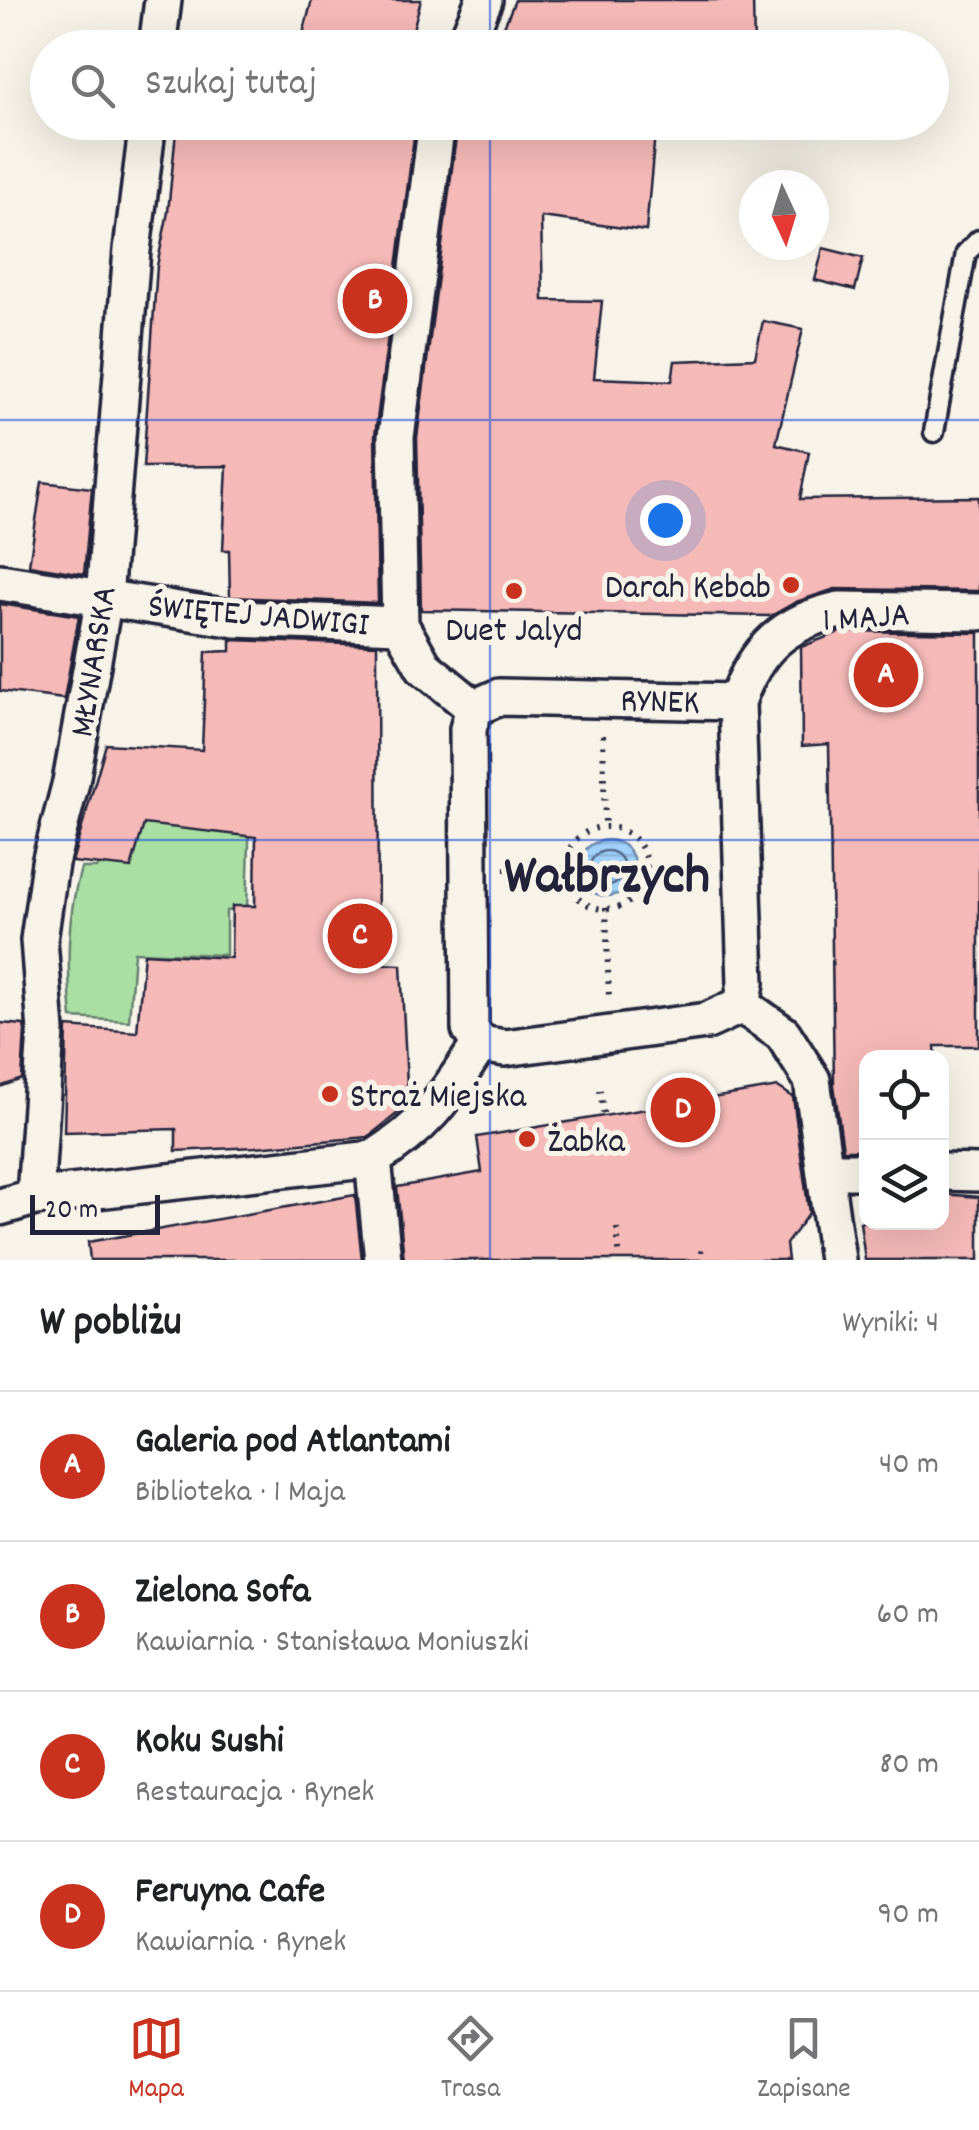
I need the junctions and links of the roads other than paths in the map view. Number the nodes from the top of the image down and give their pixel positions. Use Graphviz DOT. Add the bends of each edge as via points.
graph roads {
  1 [pos="163,0"];
  2 [pos="484,0"];
  3 [pos="159,30"];
  4 [pos="472,30"];
  5 [pos="146,140"];
  6 [pos="434,140"];
  7 [pos="979,240"];
  8 [pos="934,432"];
  9 [pos="0,582"];
  10 [pos="104,598"];
  11 [pos="979,612"];
  12 [pos="400,624"];
  13 [pos="738,702"];
  14 [pos="474,708"];
  15 [pos="742,1005"];
  16 [pos="480,1044"];
  17 [pos="373,1159"];
  18 [pos="827,1171"];
  19 [pos="859,1171"];
  20 [pos="949,1172"];
  21 [pos="979,1174"];
  22 [pos="35,1198"];
  23 [pos="0,1208"];
  24 [pos="384,1260"];
  25 [pos="837,1260"];
  1 -- 3 [label="street"];
  2 -- 4 [label="street"];
  5 -- 10 [label="street, MŁYNARSKA"];
  6 -- 12 [label="street" via="395,459"];
  7 -- 8 [label="lane" via="966,254"];
  9 -- 10 [label="street, ŚWIĘTEJ JADWIGI"];
  10 -- 12 [label="street, ŚWIĘTEJ JADWIGI" via="236,619"];
  10 -- 22 [label="street, MŁYNARSKA" via="39,940 46,1050"];
  11 -- 13 [label="street, 1 MAJA" via="818,614 768,643 747,673"];
  12 -- 14 [label="street" via="424,667"];
  13 -- 14 [label="street, RYNEK" via="499,696"];
  13 -- 15 [label="street, RYNEK"];
  14 -- 16 [label="street" via="468,729 470,1029"];
  15 -- 16 [label="street" via="707,1021 505,1048"];
  15 -- 18 [label="street" via="799,1054 819,1109"];
  16 -- 17 [label="street" via="434,1114"];
  17 -- 22 [label="street"];
  17 -- 24 [label="street"];
  18 -- 19 [label="street"];
  18 -- 25 [label="street"];
  20 -- 21 [label="street"];
  22 -- 23 [label="street"];
}
